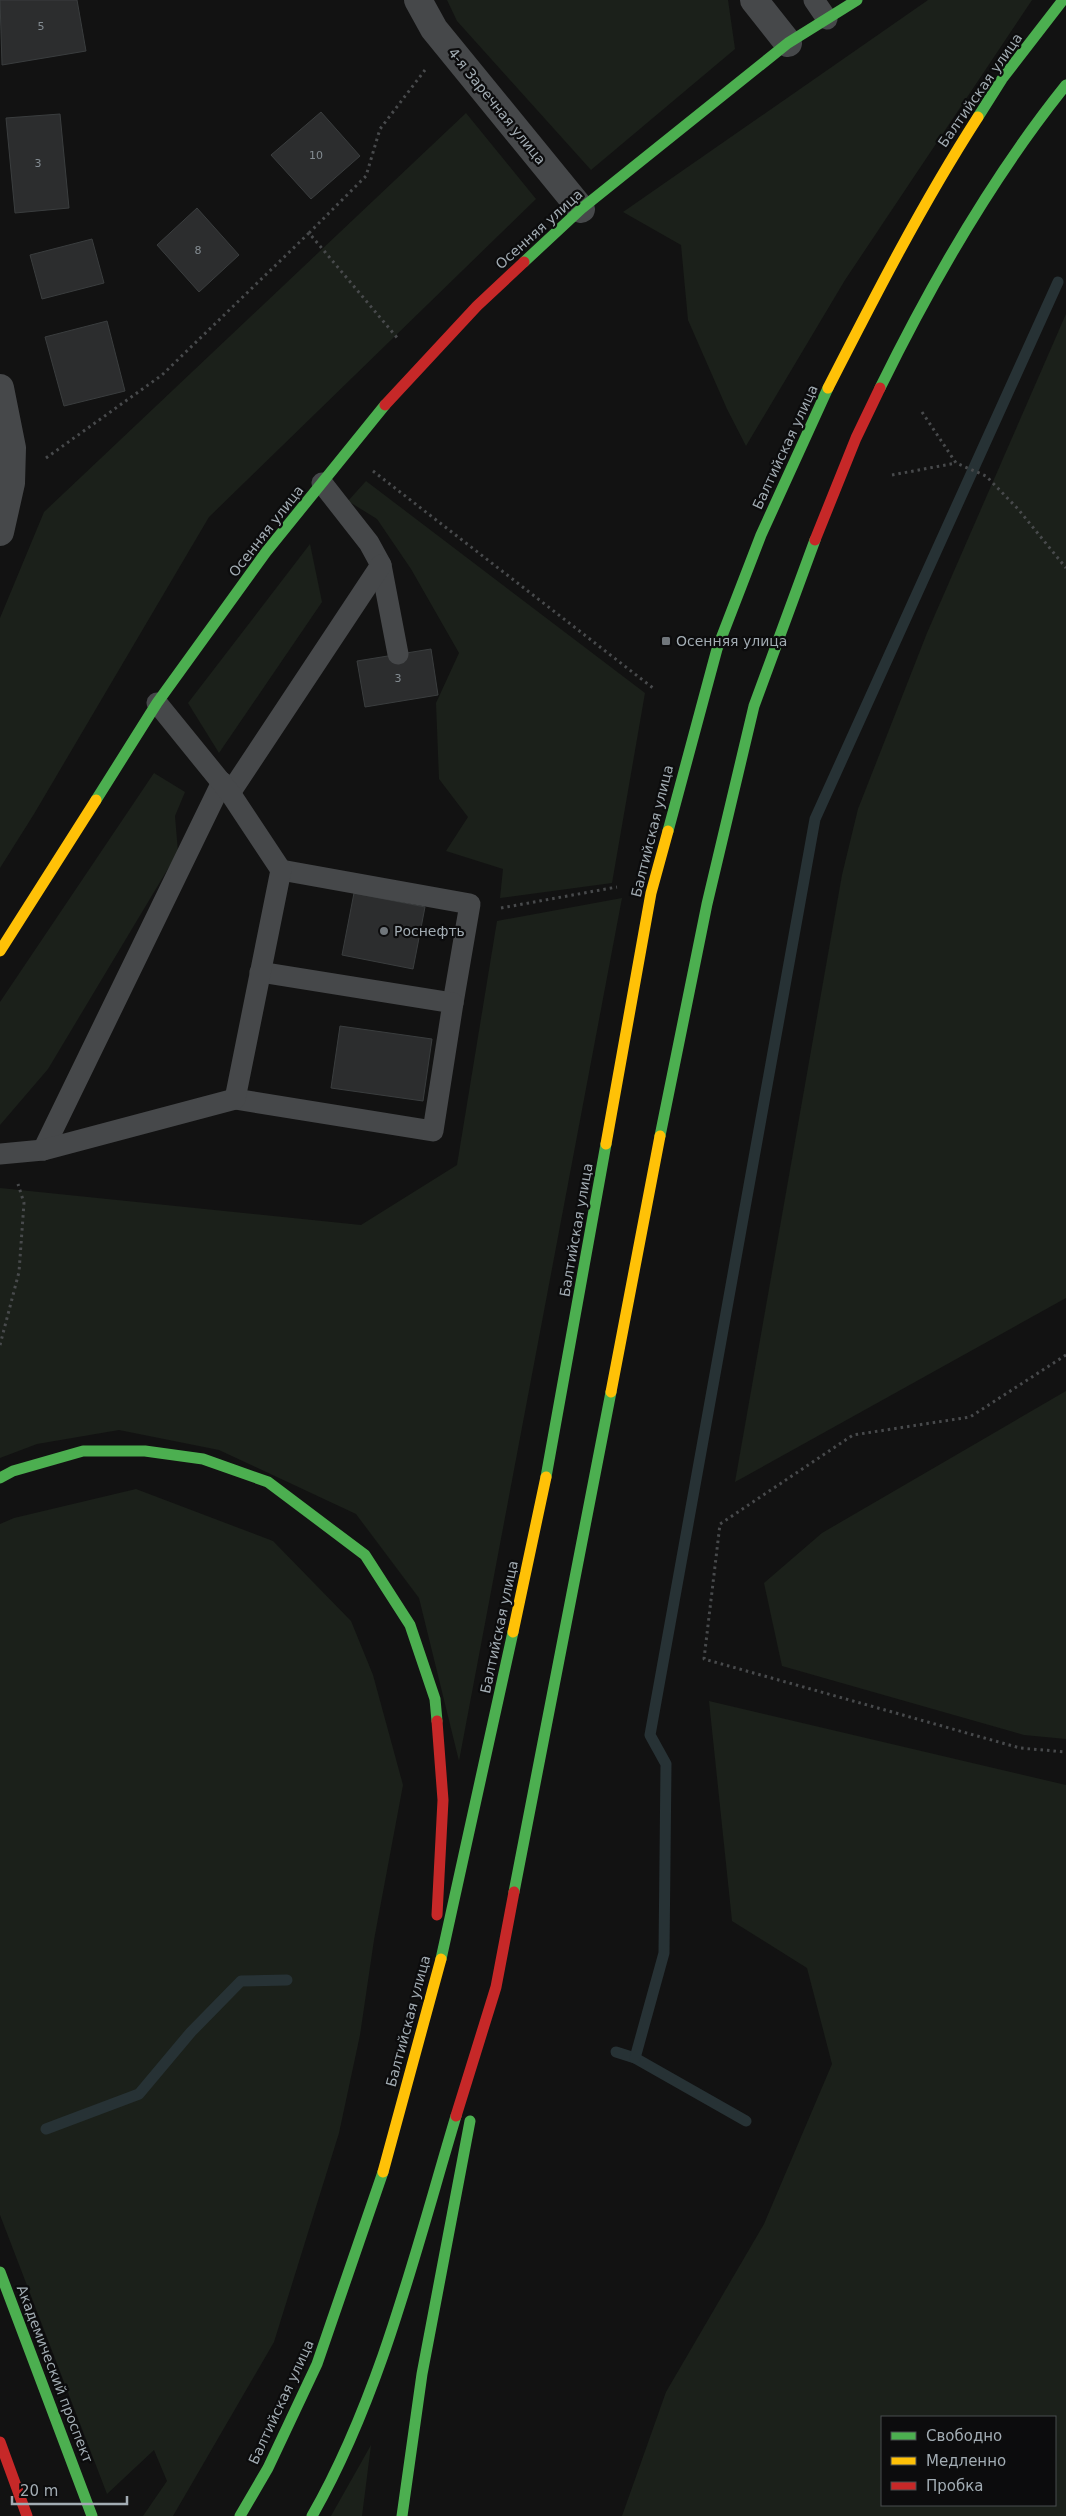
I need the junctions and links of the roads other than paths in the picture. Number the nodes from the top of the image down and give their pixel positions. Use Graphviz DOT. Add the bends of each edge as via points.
graph roads {
  1 [pos="418,0"];
  2 [pos="754,0"];
  3 [pos="814,0"];
  4 [pos="857,0"];
  5 [pos="1064,0"];
  6 [pos="827,19"];
  7 [pos="788,43"];
  8 [pos="1066,85"];
  9 [pos="580,209"];
  10 [pos="0,388"];
  11 [pos="322,483"];
  12 [pos="0,532"];
  13 [pos="381,565"];
  14 [pos="398,654"];
  15 [pos="157,703"];
  16 [pos="226,787"];
  17 [pos="282,870"];
  18 [pos="0,951"];
  19 [pos="260,972"];
  20 [pos="453,1003"];
  21 [pos="235,1099"];
  22 [pos="43,1150"];
  23 [pos="0,1154"];
  24 [pos="0,1478"];
  25 [pos="496,1987"];
  26 [pos="434,1988"];
  27 [pos="476,2093"];
  28 [pos="472,2113"];
  29 [pos="0,2272"];
  30 [pos="0,2442"];
  31 [pos="27,2516"];
  32 [pos="92,2516"];
  33 [pos="240,2516"];
  34 [pos="312,2516"];
  35 [pos="402,2516"];
  1 -- 9 [label="street, 4-я Заречная улица" via="434,28"];
  2 -- 7 [label="street"];
  3 -- 6 [label="lane"];
  4 -- 6 [label="main road, Осенняя улица"];
  5 -- 26 [label="main road, Балтийская улица" via="1002,79 945,168 872,301 811,423 765,526 717,649 651,894 551,1453"];
  6 -- 7 [label="main road, Осенняя улица"];
  7 -- 9 [label="main road, Осенняя улица"];
  8 -- 25 [label="main road" via="988,194 916,315 856,438 796,586 754,706 707,904 673,1071"];
  9 -- 11 [label="main road, Осенняя улица" via="477,306 380,411"];
  10 -- 12 [label="street" via="12,448 11,483"];
  11 -- 13 [label="lane" via="369,543"];
  11 -- 15 [label="main road, Осенняя улица" via="266,552"];
  13 -- 14 [label="lane"];
  13 -- 16 [label="lane"];
  15 -- 16 [label="lane"];
  15 -- 18 [label="main road, Осенняя улица"];
  16 -- 17 [label="lane"];
  16 -- 22 [label="lane"];
  17 -- 19 [label="lane"];
  17 -- 20 [label="lane" via="470,904"];
  19 -- 20 [label="lane"];
  19 -- 21 [label="lane"];
  20 -- 21 [label="lane" via="433,1131"];
  21 -- 22 [label="lane"];
  22 -- 23 [label="lane"];
  24 -- 26 [label="main road" via="12,1471 83,1451 145,1451 203,1459 268,1482 366,1555 410,1625 435,1700 443,1800"];
  25 -- 27 [label="main road"];
  25 -- 34 [label="main road" via="376,2374"];
  26 -- 33 [label="main road, Балтийская улица" via="384,2170 317,2364 268,2468"];
  28 -- 35 [label="main road" via="422,2374"];
  29 -- 32 [label="main road, Академический проспект"];
  30 -- 31 [label="main road"];
}
